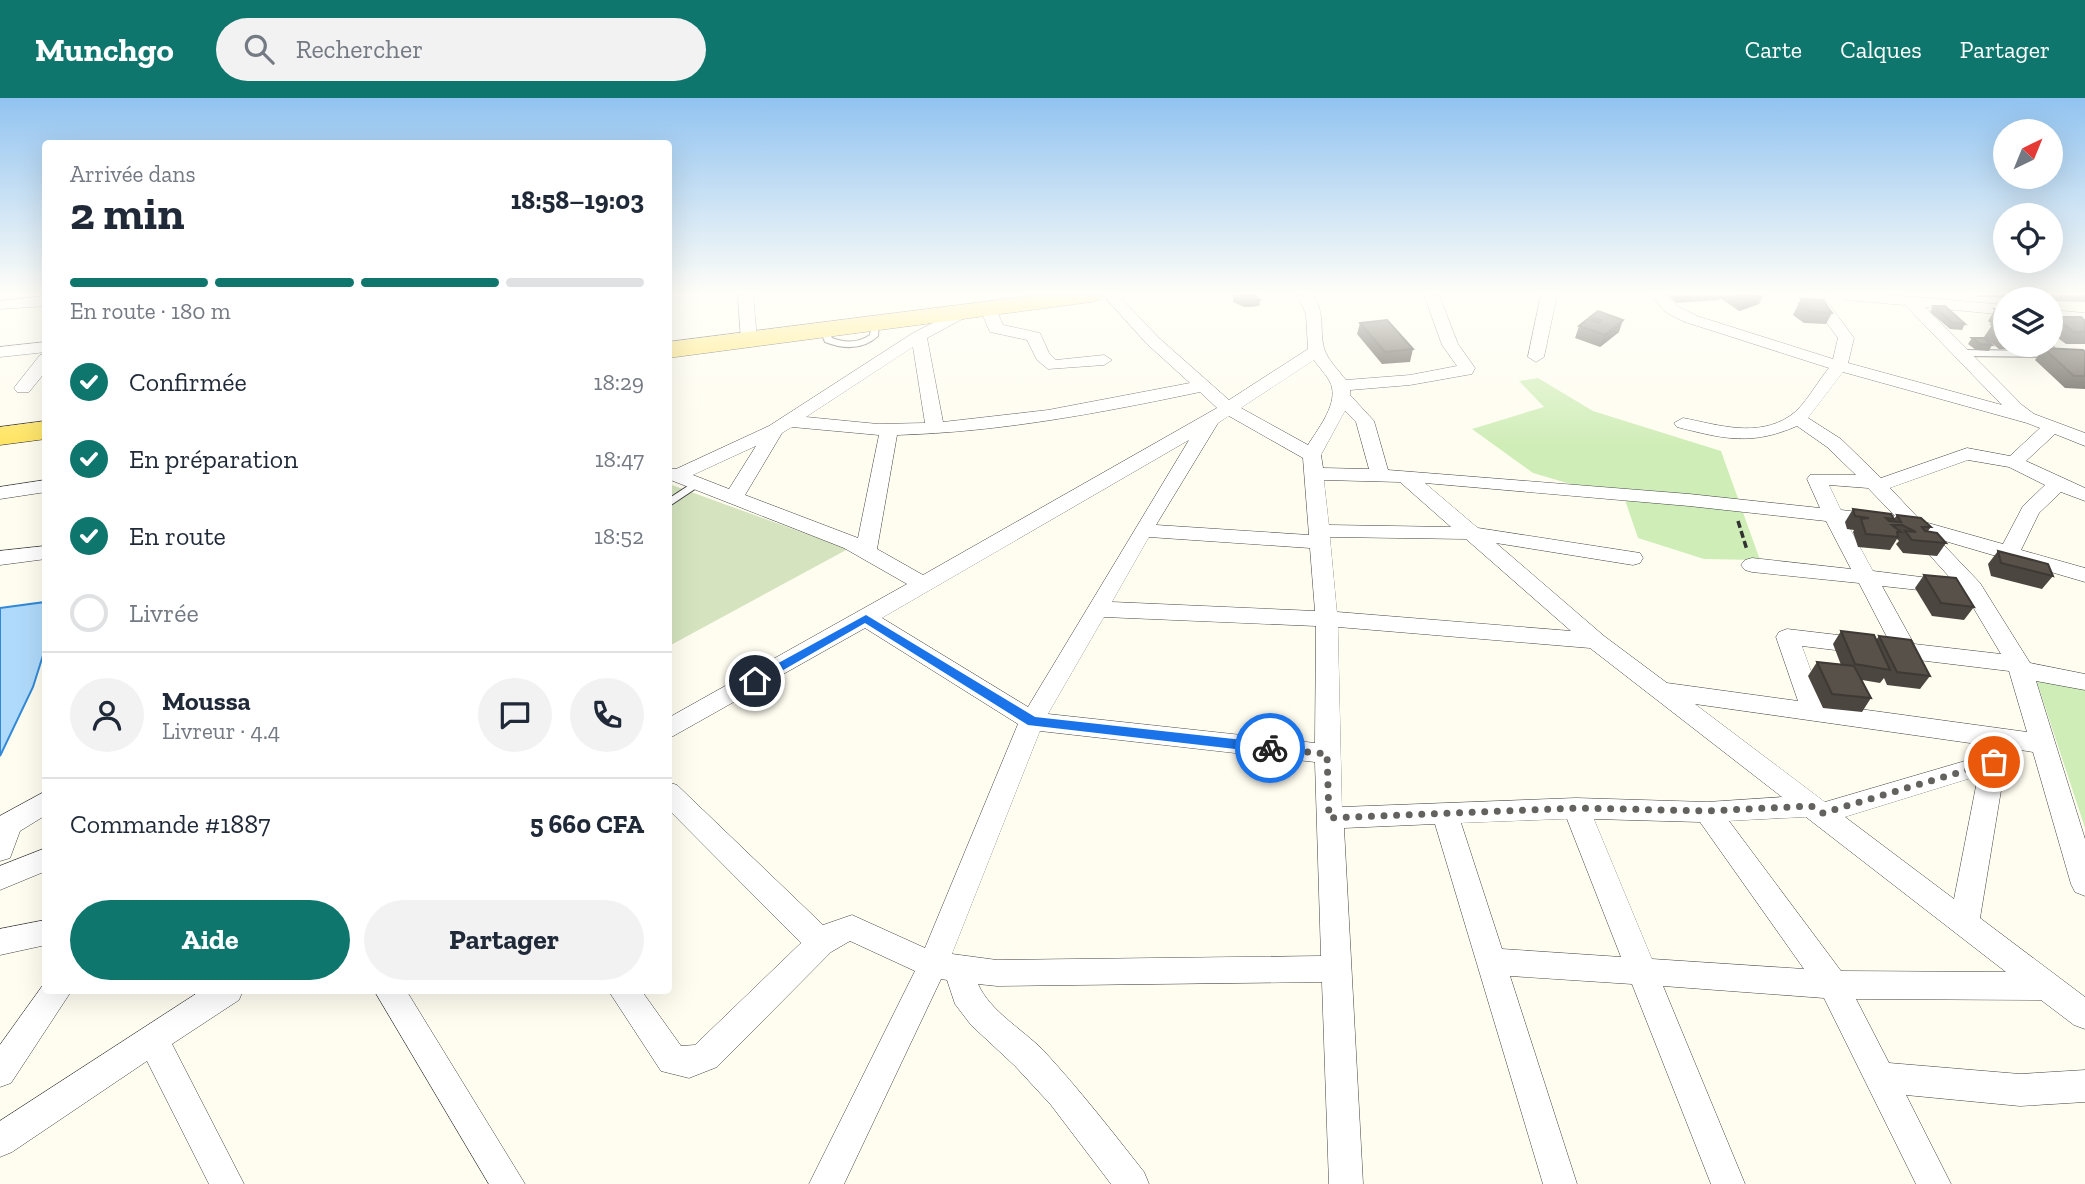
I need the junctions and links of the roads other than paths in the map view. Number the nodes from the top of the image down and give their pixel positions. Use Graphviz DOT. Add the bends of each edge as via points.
graph roads {
  1 [pos="700,346"];
  2 [pos="904,346"];
  3 [pos="921,346"];
  4 [pos="1038,346"];
  5 [pos="1158,346"];
  6 [pos="1315,346"];
  7 [pos="1451,346"];
  8 [pos="1538,346"];
  9 [pos="1775,346"];
  10 [pos="1844,346"];
  11 [pos="1955,346"];
  12 [pos="42,347"];
  13 [pos="672,349"];
  14 [pos="1316,351"];
  15 [pos="0,352"];
  16 [pos="1961,353"];
  17 [pos="1993,353"];
  18 [pos="1536,357"];
  19 [pos="1104,360"];
  20 [pos="42,364"];
  21 [pos="1839,366"];
  22 [pos="1203,386"];
  23 [pos="23,388"];
  24 [pos="1341,391"];
  25 [pos="1220,414"];
  26 [pos="1798,419"];
  27 [pos="2033,419"];
  28 [pos="1683,423"];
  29 [pos="782,426"];
  30 [pos="935,427"];
  31 [pos="2052,427"];
  32 [pos="2085,427"];
  33 [pos="889,430"];
  34 [pos="42,431"];
  35 [pos="0,436"];
  36 [pos="2085,440"];
  37 [pos="2014,462"];
  38 [pos="1313,465"];
  39 [pos="673,474"];
  40 [pos="1380,475"];
  41 [pos="1405,475"];
  42 [pos="697,483"];
  43 [pos="1876,484"];
  44 [pos="2058,484"];
  45 [pos="42,487"];
  46 [pos="0,493"];
  47 [pos="2085,495"];
  48 [pos="734,497"];
  49 [pos="672,502"];
  50 [pos="1833,516"];
  51 [pos="1910,524"];
  52 [pos="1143,530"];
  53 [pos="1469,533"];
  54 [pos="1320,537"];
  55 [pos="866,550"];
  56 [pos="2010,552"];
  57 [pos="42,553"];
  58 [pos="0,558"];
  59 [pos="1633,558"];
  60 [pos="1752,565"];
  61 [pos="2085,575"];
  62 [pos="1866,577"];
  63 [pos="925,585"];
  64 [pos="1972,588"];
  65 [pos="1099,609"];
  66 [pos="866,618"];
  67 [pos="1327,619"];
  68 [pos="1596,641"];
  69 [pos="1906,651"];
  70 [pos="2020,667"];
  71 [pos="2085,682"];
  72 [pos="1660,691"];
  73 [pos="1814,713"];
  74 [pos="1032,721"];
  75 [pos="672,728"];
  76 [pos="2044,744"];
  77 [pos="1996,750"];
  78 [pos="1327,754"];
  79 [pos="672,796"];
  80 [pos="42,805"];
  81 [pos="1576,808"];
  82 [pos="1817,809"];
  83 [pos="1707,811"];
  84 [pos="1445,813"];
  85 [pos="1329,818"];
  86 [pos="3,834"];
  87 [pos="42,861"];
  88 [pos="0,878"];
  89 [pos="2085,884"];
  90 [pos="1964,924"];
  91 [pos="42,933"];
  92 [pos="0,942"];
  93 [pos="821,943"];
  94 [pos="1491,961"];
  95 [pos="946,968"];
  96 [pos="1335,969"];
  97 [pos="1643,974"];
  98 [pos="1833,985"];
  99 [pos="2048,986"];
  100 [pos="54,994"];
  101 [pos="222,994"];
  102 [pos="391,994"];
  103 [pos="626,994"];
  104 [pos="2085,1015"];
  105 [pos="153,1040"];
  106 [pos="2,1067"];
  107 [pos="1878,1077"];
  108 [pos="2085,1086"];
  109 [pos="0,1140"];
  110 [pos="227,1184"];
  111 [pos="508,1184"];
  112 [pos="826,1184"];
  113 [pos="1132,1184"];
  114 [pos="1346,1184"];
  115 [pos="1560,1184"];
  116 [pos="1728,1184"];
  117 [pos="1934,1184"];
  1 -- 13 [label="main road"];
  2 -- 29 [label="street"];
  3 -- 30 [label="street"];
  4 -- 19 [label="street" via="1042,358 1054,365"];
  5 -- 22 [label="street"];
  6 -- 14 [label="street"];
  7 -- 24 [label="street" via="1466,370"];
  8 -- 18 [label="street"];
  9 -- 21 [label="street"];
  10 -- 21 [label="street"];
  11 -- 16 [label="street"];
  12 -- 15 [label="street"];
  14 -- 24 [label="street"];
  14 -- 25 [label="street"];
  16 -- 17 [label="lane"];
  16 -- 27 [label="street"];
  20 -- 23 [label="street"];
  21 -- 26 [label="street"];
  21 -- 27 [label="street"];
  22 -- 25 [label="street"];
  22 -- 30 [label="street" via="1047,417"];
  24 -- 38 [label="street"];
  24 -- 40 [label="street" via="1365,421"];
  25 -- 38 [label="street"];
  25 -- 52 [label="street"];
  25 -- 63 [label="street"];
  26 -- 28 [label="street" via="1766,433 1744,435"];
  26 -- 43 [label="street" via="1833,443"];
  27 -- 31 [label="street"];
  27 -- 32 [label="street"];
  29 -- 33 [label="street"];
  29 -- 39 [label="street"];
  29 -- 48 [label="street"];
  30 -- 33 [label="street"];
  31 -- 36 [label="street"];
  31 -- 37 [label="street"];
  33 -- 55 [label="street"];
  34 -- 35 [label="main road"];
  37 -- 43 [label="street" via="1967,454"];
  37 -- 44 [label="street"];
  38 -- 40 [label="street"];
  38 -- 54 [label="street"];
  39 -- 42 [label="street"];
  40 -- 41 [label="street"];
  41 -- 50 [label="street"];
  41 -- 53 [label="street"];
  42 -- 48 [label="street"];
  42 -- 49 [label="lane"];
  43 -- 50 [label="street" via="1816,479"];
  43 -- 51 [label="street"];
  44 -- 47 [label="street"];
  44 -- 56 [label="street" via="2030,510"];
  45 -- 46 [label="street"];
  48 -- 55 [label="street"];
  50 -- 51 [label="street"];
  50 -- 62 [label="street"];
  51 -- 56 [label="street"];
  51 -- 64 [label="street"];
  52 -- 54 [label="street"];
  52 -- 65 [label="street"];
  53 -- 54 [label="street"];
  53 -- 59 [label="street"];
  53 -- 68 [label="street"];
  54 -- 67 [label="street"];
  55 -- 63 [label="street"];
  56 -- 61 [label="street"];
  57 -- 58 [label="street"];
  60 -- 62 [label="street"];
  62 -- 64 [label="street"];
  62 -- 69 [label="street"];
  63 -- 66 [label="street"];
  64 -- 70 [label="street"];
  65 -- 67 [label="street"];
  65 -- 74 [label="street"];
  66 -- 74 [label="street"];
  66 -- 75 [label="street"];
  67 -- 68 [label="street"];
  67 -- 78 [label="street"];
  68 -- 72 [label="street"];
  69 -- 70 [label="street"];
  69 -- 73 [label="street" via="1787,637"];
  70 -- 71 [label="street"];
  70 -- 76 [label="street"];
  72 -- 73 [label="street"];
  72 -- 82 [label="street"];
  73 -- 77 [label="street"];
  74 -- 78 [label="street"];
  74 -- 95 [label="street"];
  76 -- 77 [label="street"];
  76 -- 89 [label="street"];
  77 -- 82 [label="street"];
  77 -- 90 [label="street"];
  78 -- 85 [label="street"];
  79 -- 93 [label="street"];
  80 -- 86 [label="street"];
  81 -- 83 [label="street"];
  81 -- 84 [label="street"];
  81 -- 97 [label="street"];
  82 -- 83 [label="street"];
  82 -- 90 [label="street"];
  83 -- 98 [label="street"];
  84 -- 85 [label="street"];
  84 -- 94 [label="street"];
  85 -- 96 [label="street"];
  87 -- 88 [label="street"];
  90 -- 99 [label="street"];
  91 -- 92 [label="street"];
  93 -- 95 [label="street" via="852,928"];
  93 -- 103 [label="street" via="706,1056 689,1063 672,1060"];
  94 -- 97 [label="street"];
  94 -- 115 [label="street"];
  95 -- 96 [label="street" via="997,973"];
  95 -- 112 [label="street"];
  95 -- 113 [label="street" via="982,1015 1062,1094"];
  96 -- 114 [label="street"];
  97 -- 98 [label="street"];
  97 -- 116 [label="street"];
  98 -- 99 [label="street"];
  98 -- 107 [label="street"];
  99 -- 104 [label="street"];
  100 -- 106 [label="street"];
  101 -- 105 [label="street"];
  102 -- 111 [label="street"];
  105 -- 109 [label="street"];
  105 -- 110 [label="street"];
  107 -- 108 [label="street" via="2020,1090"];
  107 -- 117 [label="street"];
}
